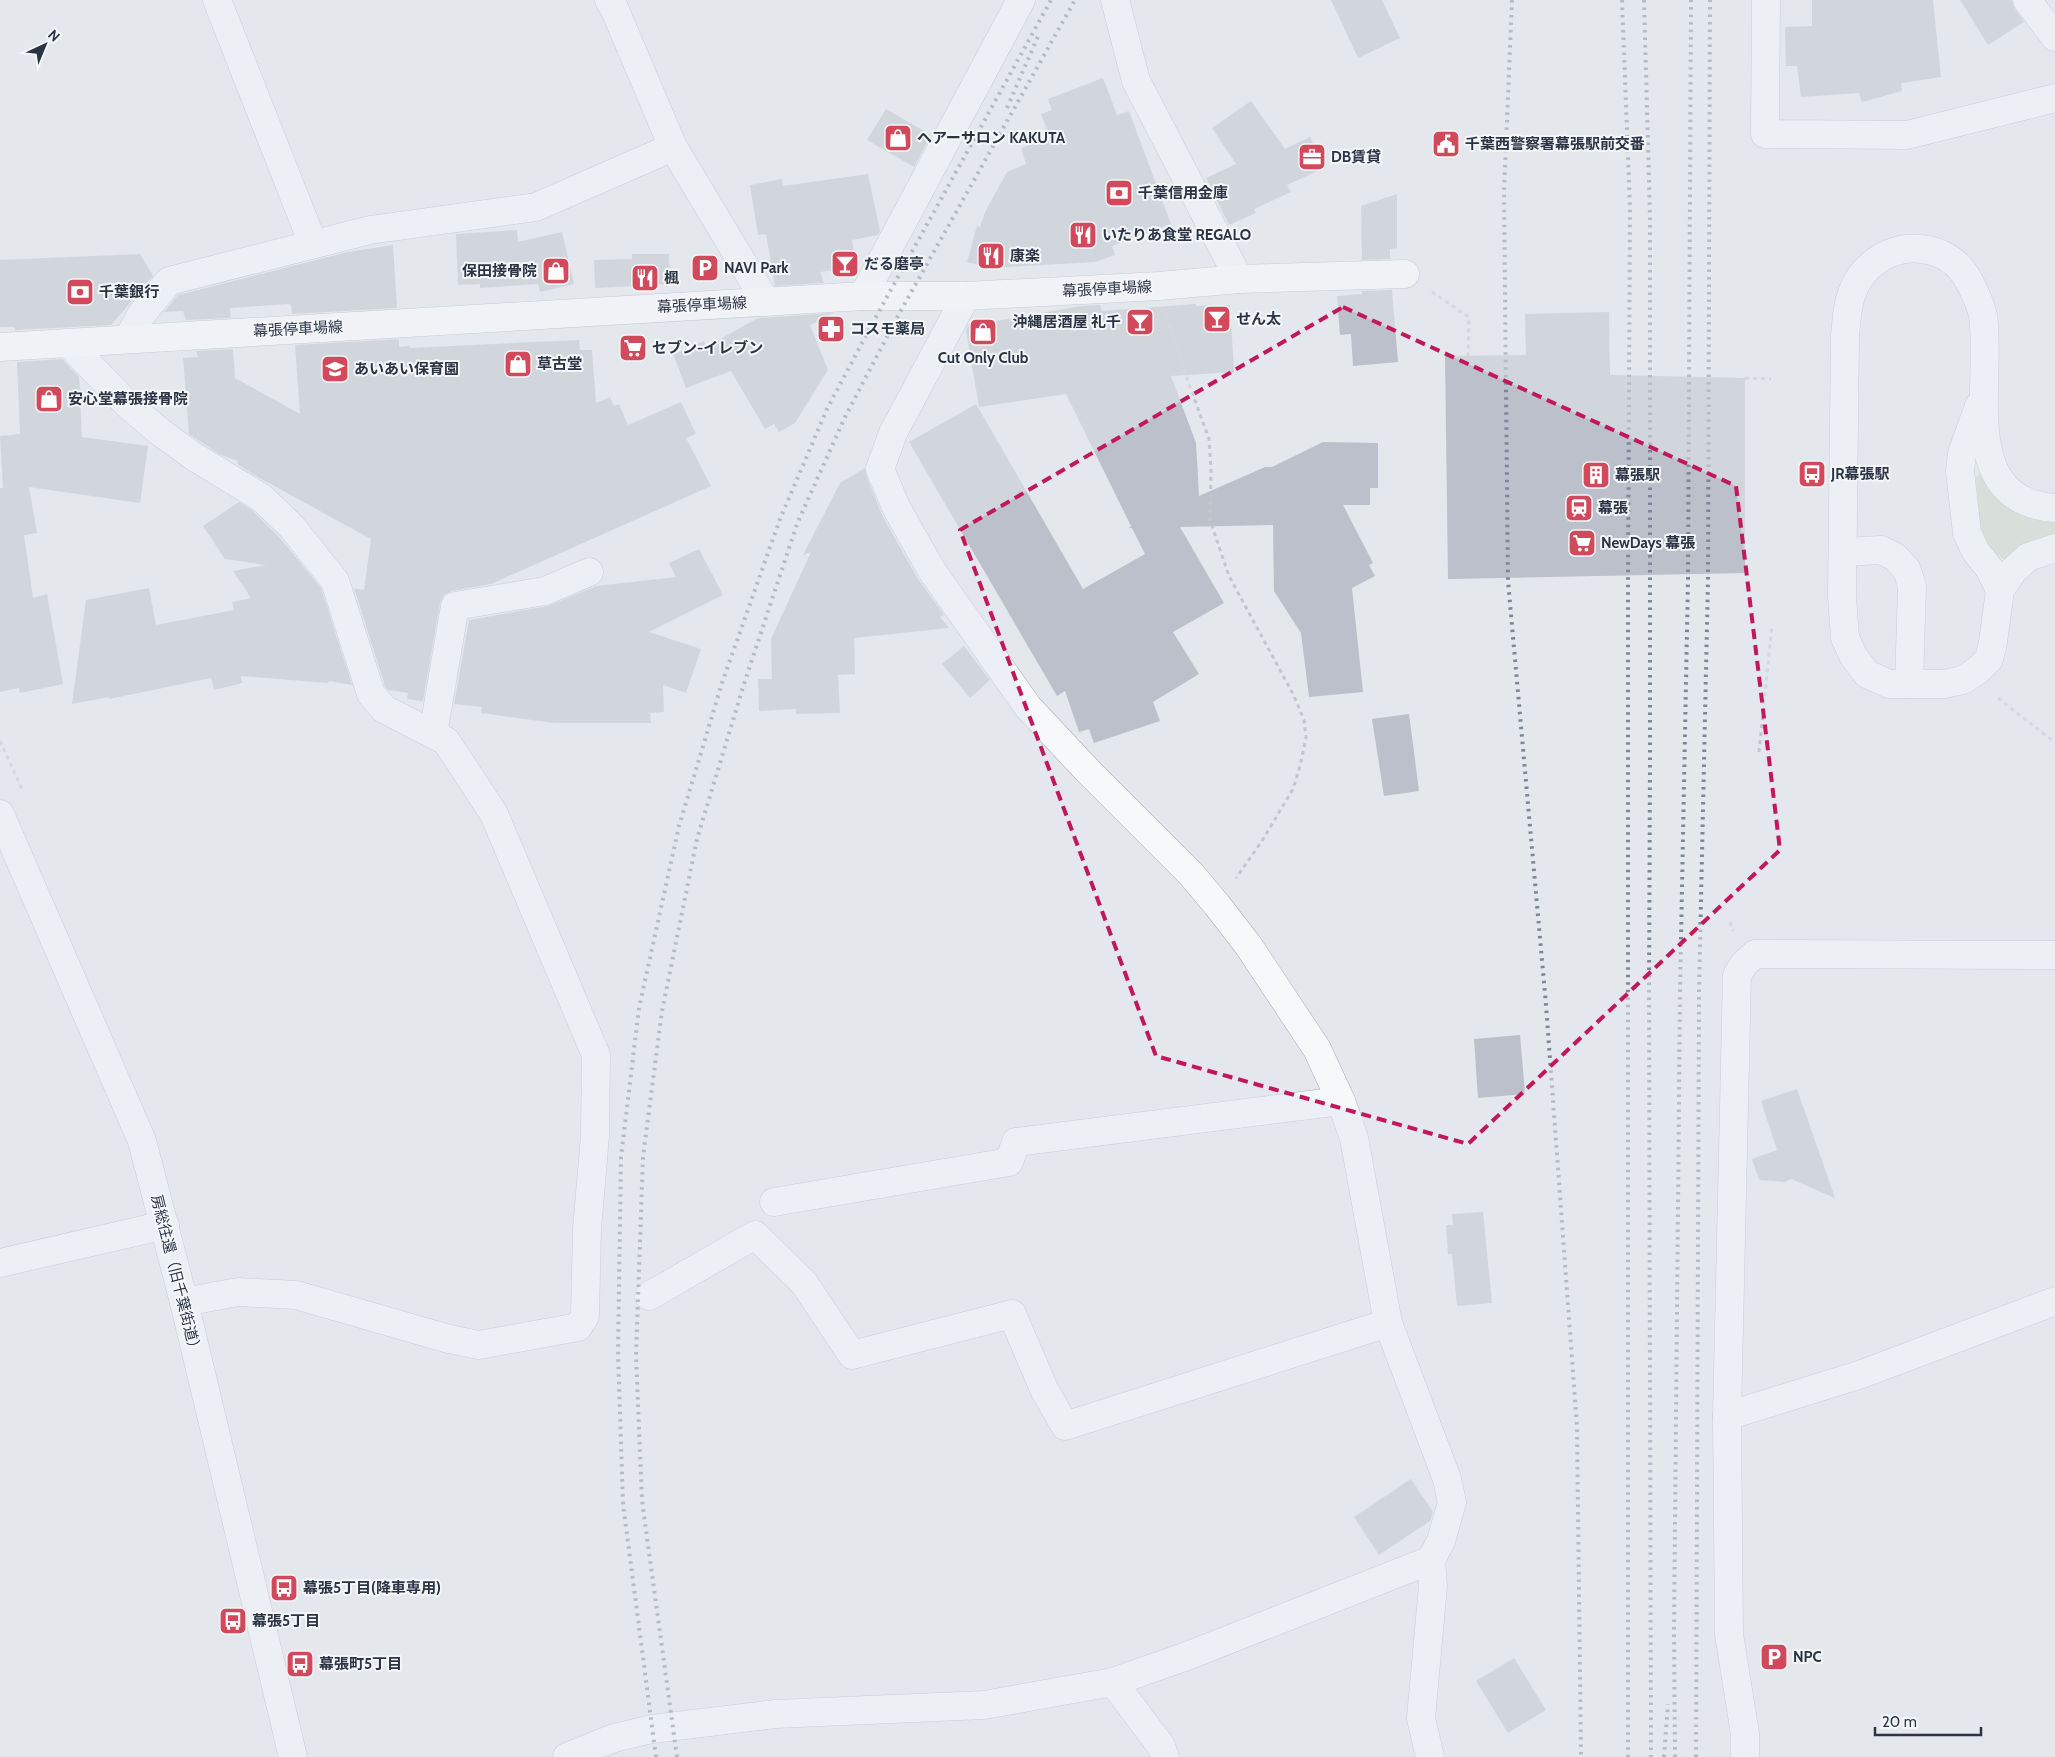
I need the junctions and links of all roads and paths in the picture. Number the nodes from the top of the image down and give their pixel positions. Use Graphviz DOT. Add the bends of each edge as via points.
graph roads {
  1 [pos="216,0"];
  2 [pos="608,0"];
  3 [pos="1022,0"];
  4 [pos="1115,0"];
  5 [pos="1766,0"];
  6 [pos="2027,0"];
  7 [pos="2055,37"];
  8 [pos="2055,98"];
  9 [pos="673,147"];
  10 [pos="313,244"];
  11 [pos="1405,274"];
  12 [pos="1239,278"];
  13 [pos="1159,286"];
  14 [pos="863,296"];
  15 [pos="966,296"];
  16 [pos="766,302"];
  17 [pos="128,339"];
  18 [pos="69,344"];
  19 [pos="0,347"];
  20 [pos="1468,356"];
  21 [pos="1746,378"];
  22 [pos="1771,379"];
  23 [pos="1985,389"];
  24 [pos="2055,508"];
  25 [pos="2055,548"];
  26 [pos="1843,552"];
  27 [pos="589,572"];
  28 [pos="2000,590"];
  29 [pos="1772,625"];
  30 [pos="1909,684"];
  31 [pos="1998,698"];
  32 [pos="433,734"];
  33 [pos="2053,741"];
  34 [pos="1759,752"];
  35 [pos="0,814"];
  36 [pos="1217,905"];
  37 [pos="2055,955"];
  38 [pos="1341,1101"];
  39 [pos="774,1202"];
  40 [pos="165,1225"];
  41 [pos="0,1263"];
  42 [pos="649,1296"];
  43 [pos="2055,1301"];
  44 [pos="184,1302"];
  45 [pos="1388,1322"];
  46 [pos="1727,1416"];
  47 [pos="1431,1560"];
  48 [pos="1113,1682"];
  49 [pos="293,1757"];
  50 [pos="567,1757"];
  51 [pos="1166,1757"];
  52 [pos="1430,1757"];
  53 [pos="1745,1757"];
  1 -- 10 [label="street"];
  2 -- 9 [label="street"];
  3 -- 14 [label="street"];
  4 -- 12 [label="street" via="1136,81"];
  5 -- 8 [label="street" via="1765,134 1907,135"];
  6 -- 7 [label="street"];
  9 -- 10 [label="street" via="536,207 370,230"];
  9 -- 16 [label="street"];
  10 -- 17 [label="street" via="169,281 141,315"];
  11 -- 12 [label="main road, 幕張停車場線"];
  11 -- 20 [label="path" via="1469,317"];
  12 -- 13 [label="main road, 幕張停車場線"];
  13 -- 15 [label="main road, 幕張停車場線"];
  13 -- 36 [label="path" via="1176,348 1208,439 1210,520 1229,576 1293,694 1304,720 1306,738 1293,789 1262,841"];
  14 -- 15 [label="main road, 幕張停車場線"];
  14 -- 16 [label="main road, 幕張停車場線"];
  15 -- 36 [label="street" via="893,433 880,469 897,509 932,570 1028,707 1191,874"];
  16 -- 17 [label="main road, 幕張停車場線"];
  17 -- 18 [label="main road, 幕張停車場線"];
  18 -- 19 [label="main road, 幕張停車場線"];
  18 -- 32 [label="street" via="126,403 160,432 262,498 292,527 335,580 371,694 384,709"];
  21 -- 22 [label="path"];
  23 -- 24 [label="street" via="1985,443 2002,485 2020,499 2039,507"];
  23 -- 26 [label="street" via="1983,315 1963,270 1932,250 1913,248 1893,251 1873,262 1860,277 1848,303"];
  23 -- 28 [label="street" via="1962,453 1960,470 1967,533"];
  25 -- 28 [label="street" via="2028,558 2013,571"];
  26 -- 30 [label="street" via="1845,638 1854,657 1867,674 1889,684"];
  26 -- 30 [label="street" via="1880,550 1895,557 1907,570 1912,586"];
  27 -- 32 [label="street" via="545,591 455,606"];
  28 -- 30 [label="street" via="1989,659 1963,680 1944,684"];
  29 -- 34 [label="path"];
  31 -- 33 [label="path"];
  32 -- 44 [label="street" via="446,741 494,814 596,1055 585,1316 578,1327 478,1345 296,1295 238,1292"];
  35 -- 40 [label="street, 房総往還（旧千葉街道）" via="142,1140"];
  36 -- 38 [label="street" via="1248,945 1317,1049"];
  37 -- 46 [label="street" via="1755,954 1744,964 1737,975"];
  38 -- 39 [label="street" via="1016,1142 1009,1162"];
  38 -- 45 [label="street" via="1354,1138"];
  40 -- 41 [label="street"];
  40 -- 44 [label="street, 房総往還（旧千葉街道）"];
  42 -- 45 [label="street" via="755,1235 804,1283 852,1355 1012,1314 1044,1389 1065,1426"];
  43 -- 46 [label="street" via="1862,1374"];
  44 -- 49 [label="street, 房総往還（旧千葉街道）"];
  45 -- 47 [label="street" via="1447,1479 1452,1502 1441,1541"];
  46 -- 53 [label="street" via="1729,1634 1745,1734"];
  47 -- 48 [label="street"];
  47 -- 52 [label="street" via="1433,1586 1421,1718"];
  48 -- 50 [label="street" via="984,1705 776,1714 665,1727 614,1738"];
  48 -- 51 [label="street"];
}
